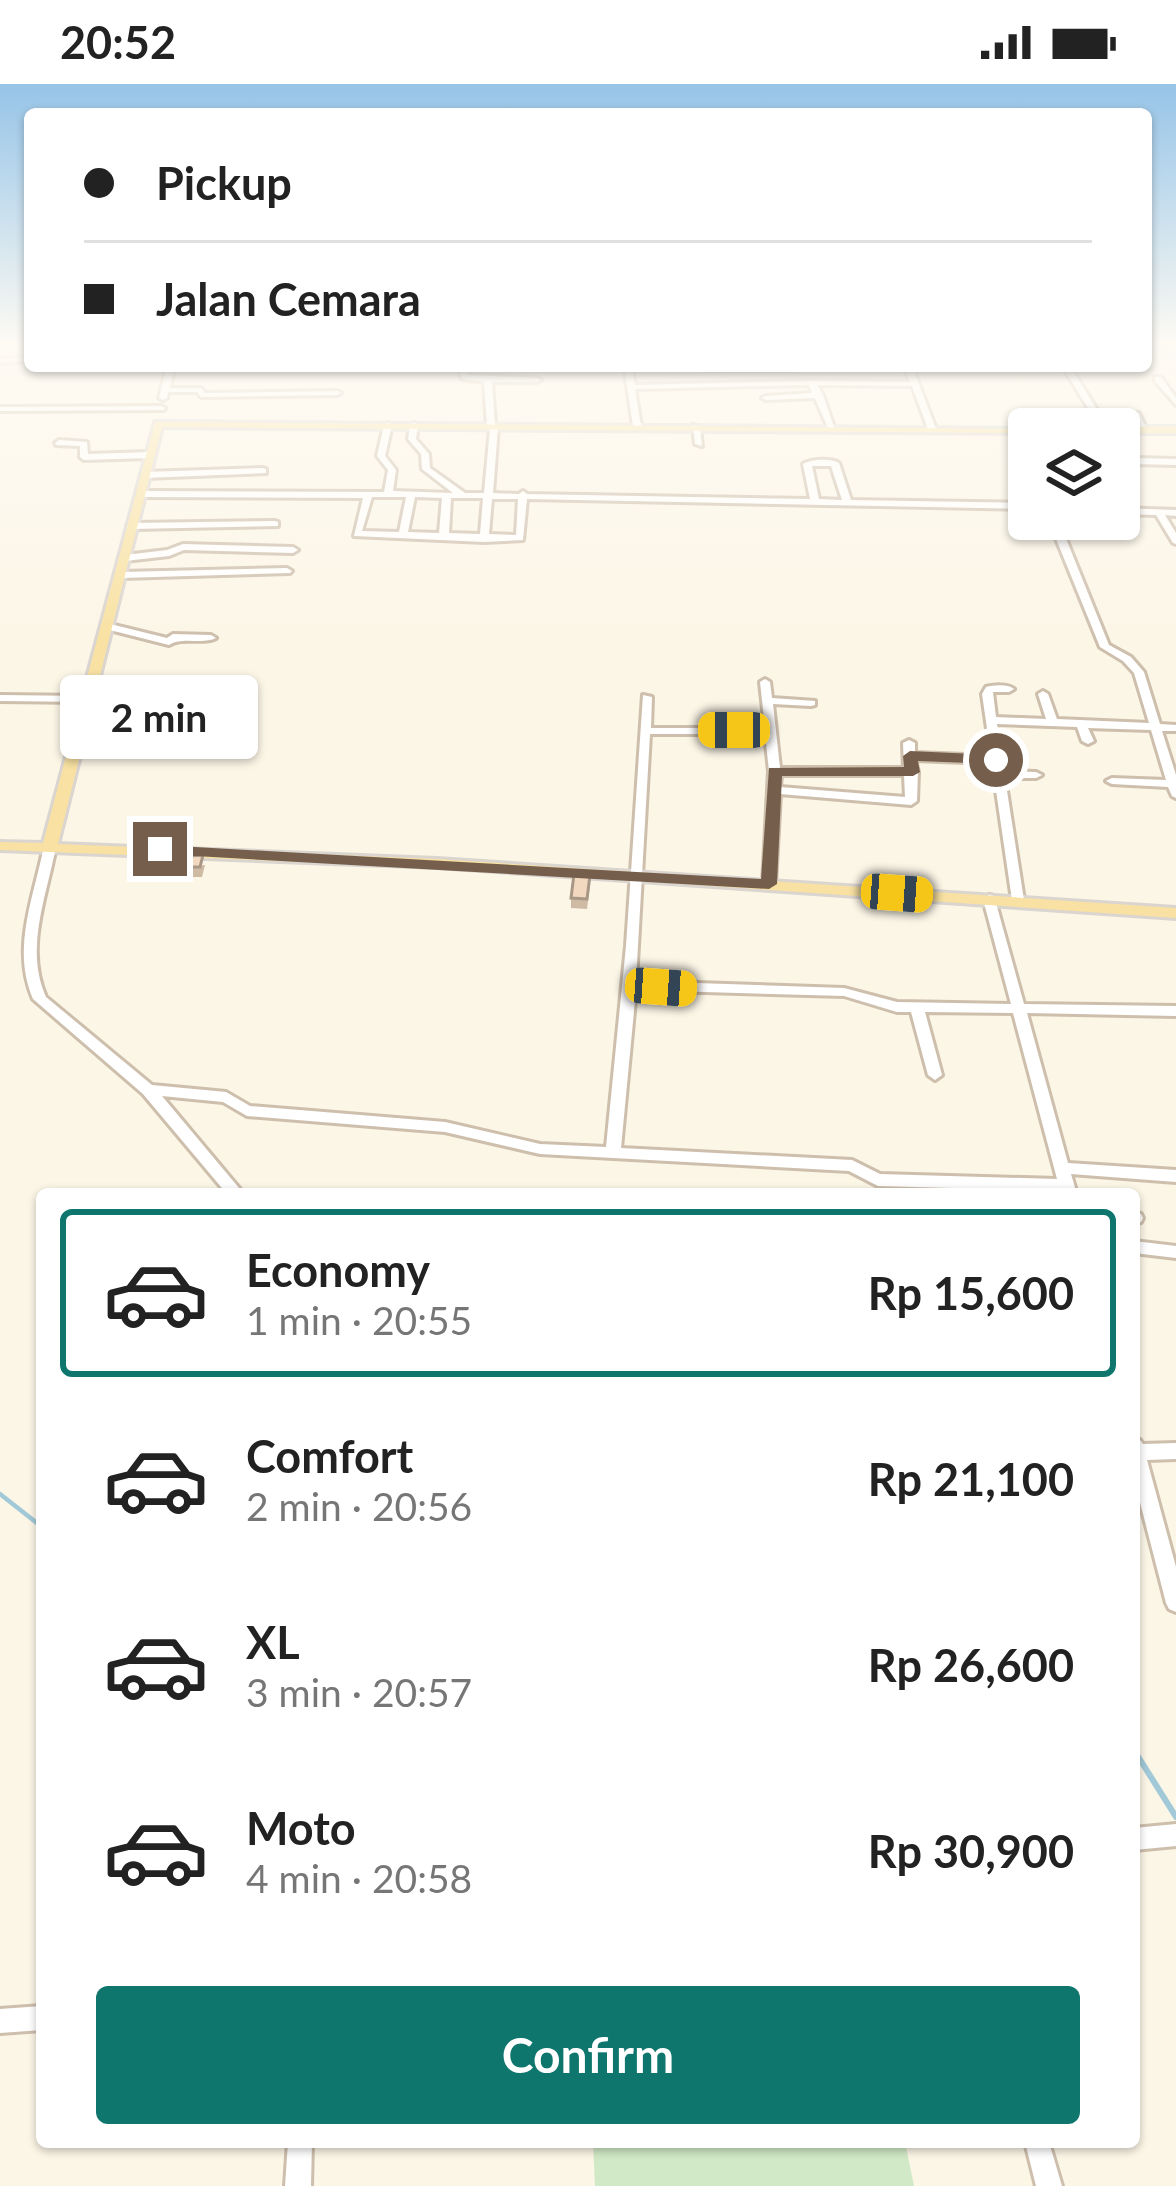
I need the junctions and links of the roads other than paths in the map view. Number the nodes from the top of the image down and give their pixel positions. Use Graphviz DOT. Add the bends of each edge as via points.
graph roads {
  1 [pos="60,443"];
  2 [pos="153,443"];
  3 [pos="384,443"];
  4 [pos="415,443"];
  5 [pos="491,443"];
  6 [pos="1140,461"];
  7 [pos="1176,462"];
  8 [pos="147,465"];
  9 [pos="92,466"];
  10 [pos="263,471"];
  11 [pos="140,494"];
  12 [pos="388,494"];
  13 [pos="411,494"];
  14 [pos="447,494"];
  15 [pos="462,494"];
  16 [pos="486,494"];
  17 [pos="523,494"];
  18 [pos="368,495"];
  19 [pos="814,502"];
  20 [pos="848,503"];
  21 [pos="1008,506"];
  22 [pos="1140,512"];
  23 [pos="1159,512"];
  24 [pos="1176,513"];
  25 [pos="275,524"];
  26 [pos="132,526"];
  27 [pos="403,535"];
  28 [pos="444,535"];
  29 [pos="484,539"];
  30 [pos="1062,540"];
  31 [pos="1176,541"];
  32 [pos="293,550"];
  33 [pos="125,558"];
  34 [pos="286,571"];
  35 [pos="121,575"];
  36 [pos="106,626"];
  37 [pos="211,638"];
  38 [pos="765,682"];
  39 [pos="1009,689"];
  40 [pos="1042,694"];
  41 [pos="647,697"];
  42 [pos="0,698"];
  43 [pos="86,699"];
  44 [pos="769,701"];
  45 [pos="811,703"];
  46 [pos="992,719"];
  47 [pos="1052,722"];
  48 [pos="1081,723"];
  49 [pos="1156,727"];
  50 [pos="1176,728"];
  51 [pos="648,731"];
  52 [pos="771,731"];
  53 [pos="1088,741"];
  54 [pos="997,767"];
  55 [pos="775,771"];
  56 [pos="913,772"];
  57 [pos="1036,775"];
  58 [pos="1112,781"];
  59 [pos="1174,789"];
  60 [pos="775,790"];
  61 [pos="0,846"];
  62 [pos="50,847"];
  63 [pos="636,875"];
  64 [pos="769,884"];
  65 [pos="988,899"];
  66 [pos="1018,900"];
  67 [pos="1176,913"];
  68 [pos="631,985"];
  69 [pos="916,1007"];
  70 [pos="1019,1009"];
  71 [pos="1176,1011"];
  72 [pos="935,1075"];
  73 [pos="148,1090"];
  74 [pos="613,1154"];
  75 [pos="1176,1176"];
  76 [pos="1066,1182"];
  77 [pos="231,1188"];
  78 [pos="1140,1248"];
  79 [pos="1176,1252"];
  80 [pos="1140,1448"];
  81 [pos="1171,1451"];
  82 [pos="1140,1467"];
  83 [pos="1176,1603"];
  84 [pos="1170,1835"];
  85 [pos="1140,1838"];
  86 [pos="36,2018"];
  87 [pos="0,2021"];
  88 [pos="300,2148"];
  89 [pos="1039,2148"];
  90 [pos="298,2186"];
  91 [pos="1049,2186"];
  1 -- 8 [label="street" via="84,444 84,457"];
  2 -- 8 [label="main road"];
  3 -- 12 [label="street"];
  4 -- 15 [label="street" via="426,469"];
  5 -- 16 [label="street"];
  6 -- 7 [label="street"];
  8 -- 9 [label="street"];
  8 -- 10 [label="street"];
  8 -- 11 [label="main road"];
  11 -- 18 [label="street"];
  11 -- 26 [label="main road"];
  12 -- 13 [label="street"];
  12 -- 18 [label="street"];
  13 -- 14 [label="street"];
  13 -- 27 [label="street"];
  14 -- 15 [label="street"];
  14 -- 28 [label="street"];
  15 -- 16 [label="street"];
  16 -- 17 [label="street"];
  16 -- 29 [label="street"];
  17 -- 19 [label="street"];
  17 -- 29 [label="street" via="522,538"];
  18 -- 27 [label="street" via="357,534"];
  19 -- 20 [label="street"];
  19 -- 20 [label="street" via="808,463 838,464"];
  20 -- 21 [label="street"];
  22 -- 23 [label="street"];
  23 -- 24 [label="street"];
  23 -- 31 [label="street"];
  25 -- 26 [label="street"];
  26 -- 33 [label="main road"];
  27 -- 28 [label="street"];
  28 -- 29 [label="street"];
  30 -- 49 [label="street" via="1105,647 1133,663"];
  32 -- 33 [label="street" via="183,547"];
  33 -- 35 [label="main road"];
  34 -- 35 [label="street"];
  35 -- 36 [label="main road"];
  36 -- 37 [label="street" via="158,640"];
  36 -- 43 [label="main road"];
  38 -- 44 [label="street"];
  39 -- 46 [label="street" via="988,691"];
  40 -- 47 [label="street"];
  41 -- 51 [label="street"];
  42 -- 43 [label="street"];
  43 -- 62 [label="main road"];
  44 -- 45 [label="street"];
  44 -- 52 [label="street"];
  46 -- 47 [label="street"];
  46 -- 54 [label="street"];
  47 -- 48 [label="street"];
  48 -- 49 [label="street"];
  48 -- 53 [label="street"];
  49 -- 50 [label="street"];
  49 -- 59 [label="street"];
  51 -- 52 [label="street"];
  51 -- 63 [label="street"];
  52 -- 55 [label="street"];
  54 -- 56 [label="street" via="909,749"];
  54 -- 57 [label="street"];
  54 -- 66 [label="street"];
  55 -- 56 [label="street"];
  55 -- 60 [label="street"];
  56 -- 60 [label="street" via="908,801"];
  58 -- 59 [label="street"];
  60 -- 64 [label="street"];
  61 -- 62 [label="main road"];
  62 -- 63 [label="main road"];
  62 -- 73 [label="street" via="32,933 32,986"];
  63 -- 64 [label="main road"];
  63 -- 68 [label="street"];
  64 -- 65 [label="main road"];
  65 -- 66 [label="main road"];
  65 -- 70 [label="street"];
  66 -- 67 [label="main road"];
  68 -- 69 [label="street" via="844,992"];
  68 -- 74 [label="street"];
  69 -- 70 [label="street"];
  69 -- 72 [label="street"];
  70 -- 71 [label="street"];
  70 -- 76 [label="street"];
  73 -- 74 [label="street" via="226,1097 247,1111 445,1127 540,1149"];
  73 -- 77 [label="street"];
  74 -- 76 [label="street" via="853,1166 878,1180"];
  75 -- 76 [label="street"];
  78 -- 79 [label="street"];
  80 -- 81 [label="street"];
  82 -- 83 [label="street"];
  84 -- 85 [label="street"];
  86 -- 87 [label="street"];
  88 -- 90 [label="street"];
  89 -- 91 [label="street"];
}
